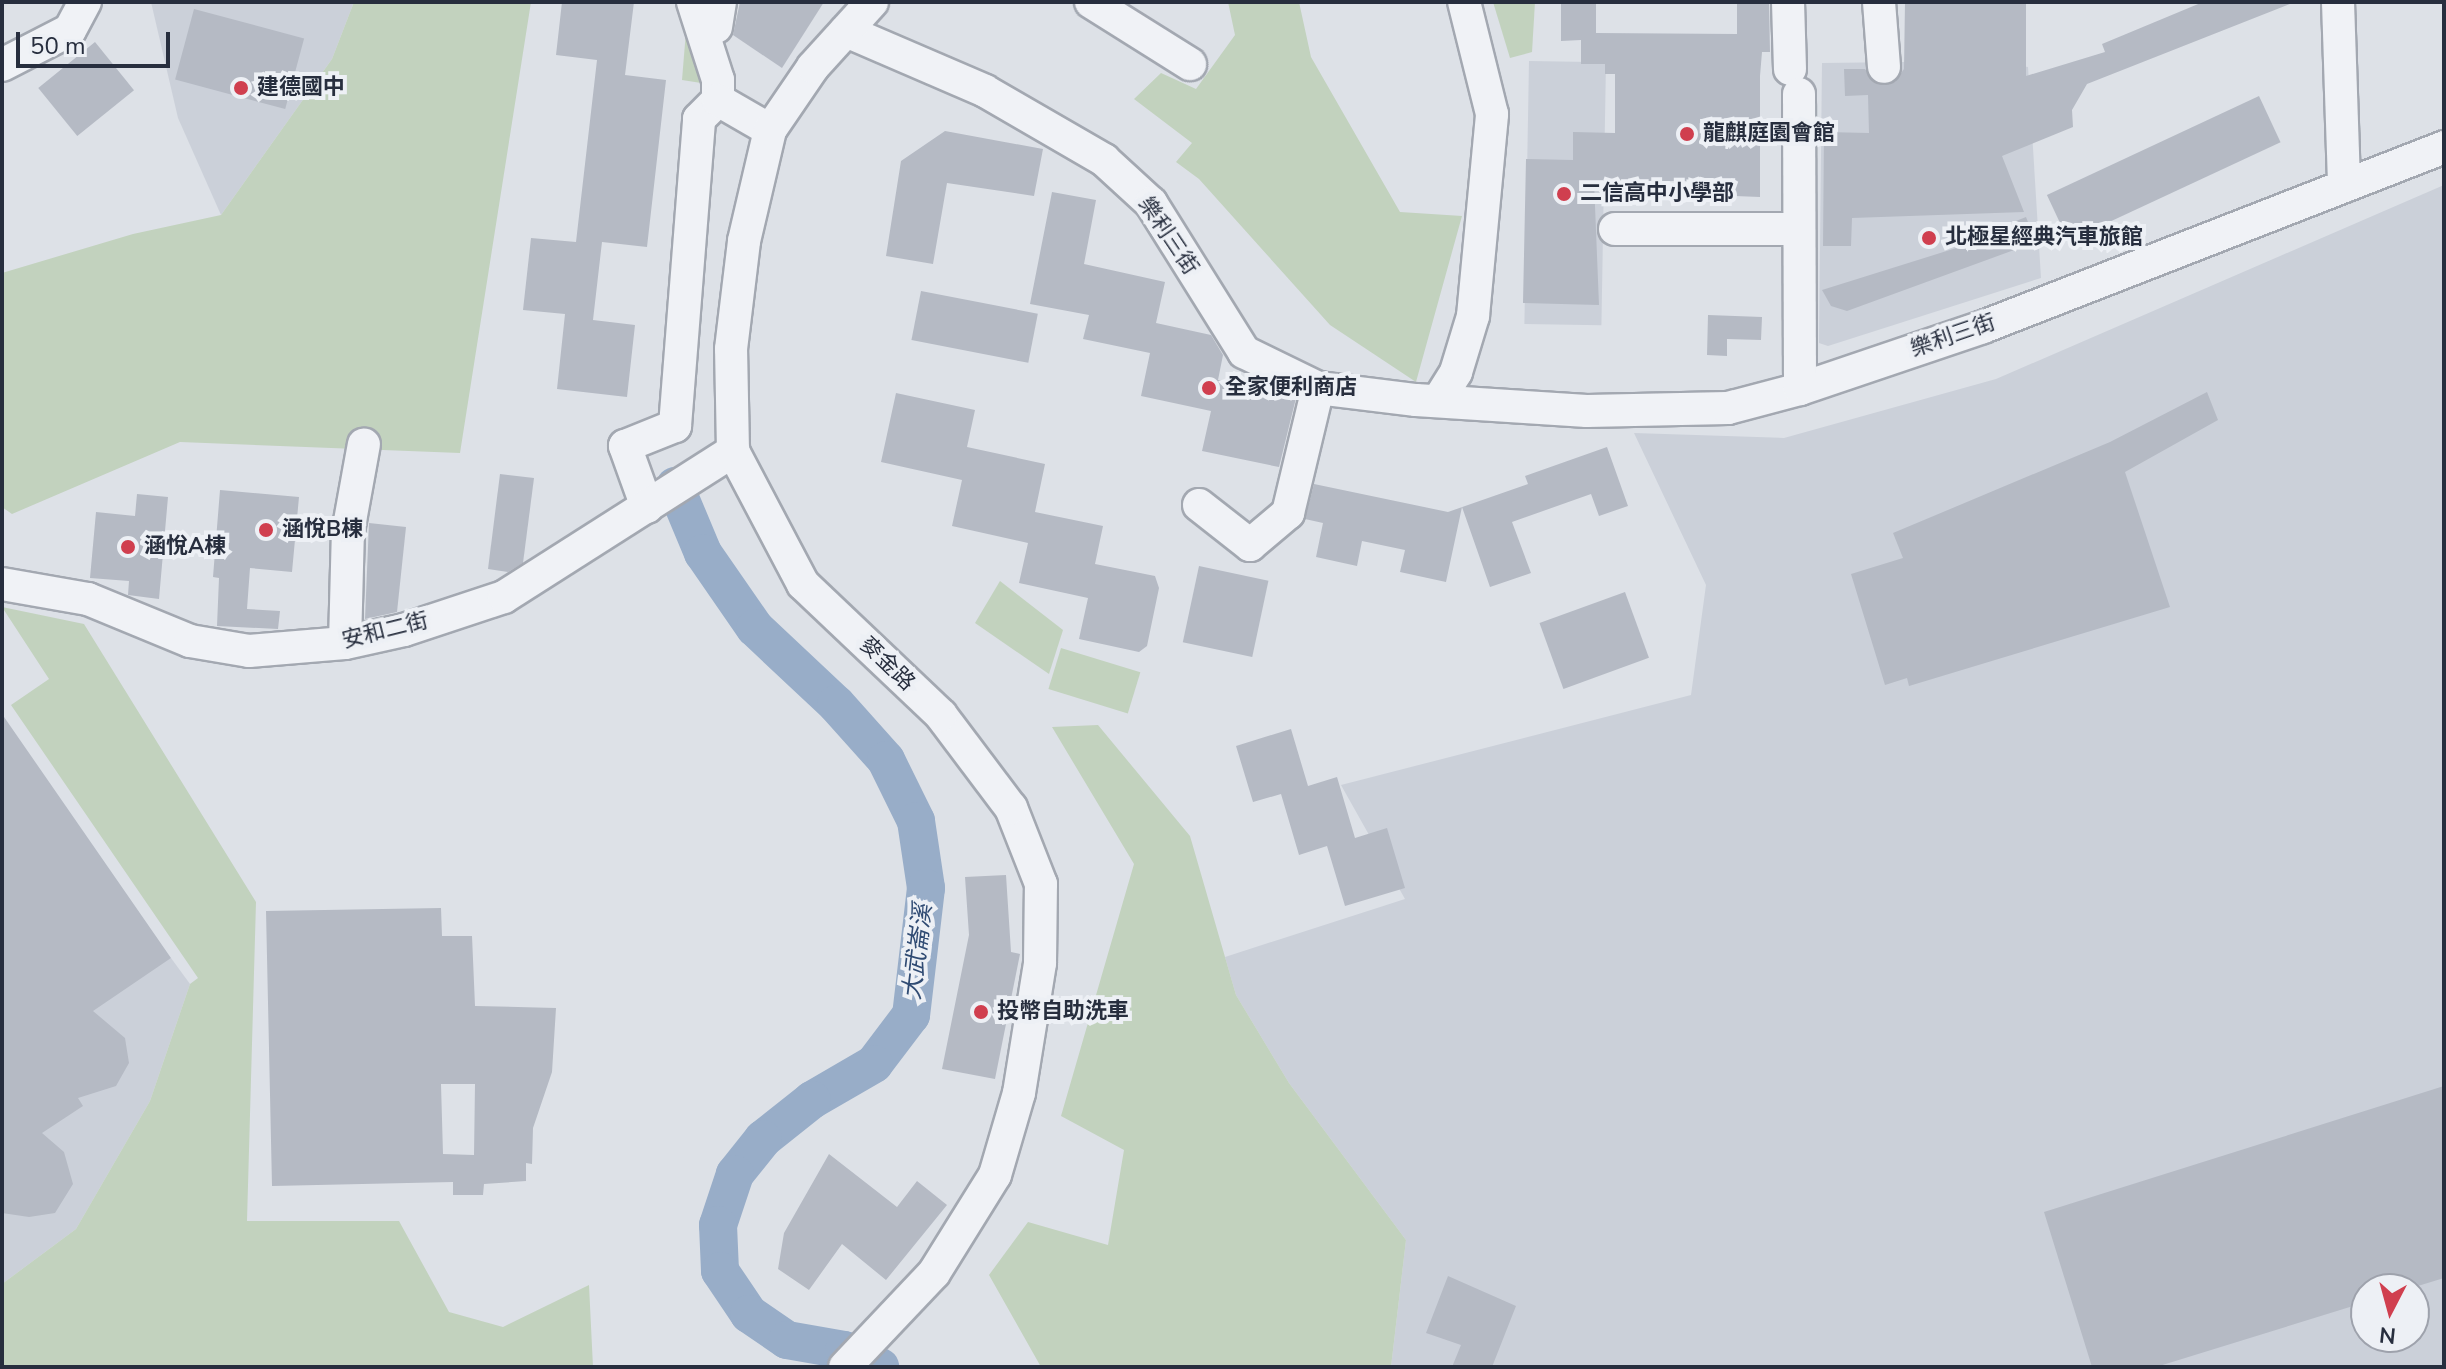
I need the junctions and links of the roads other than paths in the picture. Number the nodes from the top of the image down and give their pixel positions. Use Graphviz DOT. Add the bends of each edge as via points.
graph roads {
  1 [pos="85,2"];
  2 [pos="693,2"];
  3 [pos="872,2"];
  4 [pos="1091,2"];
  5 [pos="1464,2"];
  6 [pos="1788,2"];
  7 [pos="1879,2"];
  8 [pos="2338,2"];
  9 [pos="846,31"];
  10 [pos="1190,64"];
  11 [pos="2,65"];
  12 [pos="1884,67"];
  13 [pos="718,100"];
  14 [pos="770,130"];
  15 [pos="2444,147"];
  16 [pos="2344,186"];
  17 [pos="1615,229"];
  18 [pos="1799,229"];
  19 [pos="1318,388"];
  20 [pos="1800,389"];
  21 [pos="1438,401"];
  22 [pos="364,444"];
  23 [pos="724,457"];
  24 [pos="652,503"];
  25 [pos="1199,505"];
  26 [pos="2,584"];
  27 [pos="345,643"];
  28 [pos="845,1367"];
  1 -- 11 [label="street" via="70,30"];
  2 -- 13 [label="street" via="718,80"];
  3 -- 9 [label="street, 麥金路"];
  4 -- 10 [label="street"];
  5 -- 21 [label="street" via="1492,114 1473,316 1456,372"];
  6 -- 18 [label="street"];
  7 -- 12 [label="street"];
  8 -- 16 [label="street"];
  9 -- 14 [label="street, 麥金路" via="791,95"];
  9 -- 19 [label="street, 樂利三街" via="985,91 1104,160 1151,203 1244,352"];
  13 -- 14 [label="street"];
  13 -- 24 [label="street" via="699,119 675,426 625,446"];
  14 -- 23 [label="street, 麥金路" via="744,241"];
  15 -- 16 [label="street, 樂利三街"];
  16 -- 20 [label="street, 樂利三街" via="1983,327"];
  17 -- 18 [label="street"];
  18 -- 20 [label="street"];
  19 -- 21 [label="street, 樂利三街"];
  19 -- 25 [label="street" via="1288,513 1250,545"];
  20 -- 21 [label="street, 樂利三街" via="1728,408 1675,412"];
  22 -- 27 [label="street" via="348,532"];
  23 -- 24 [label="street, 安和二街"];
  23 -- 28 [label="street, 麥金路" via="803,584 941,715 1011,808 1041,884 1037,978 1019,1093 995,1175 934,1273"];
  24 -- 27 [label="street, 安和二街" via="504,597"];
  26 -- 27 [label="street, 安和二街" via="88,599 190,641 249,651"];
}
